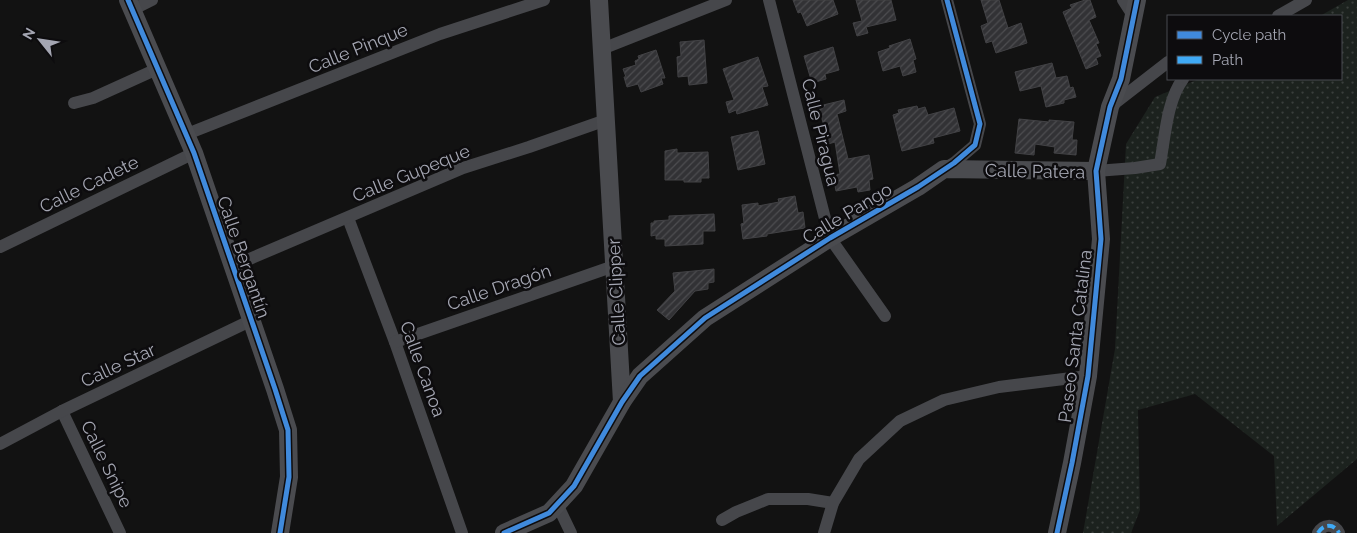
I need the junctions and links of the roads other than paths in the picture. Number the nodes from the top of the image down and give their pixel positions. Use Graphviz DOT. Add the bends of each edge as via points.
graph roads {
  1 [pos="152,0"];
  2 [pos="544,0"];
  3 [pos="599,0"];
  4 [pos="726,0"];
  5 [pos="769,0"];
  6 [pos="947,0"];
  7 [pos="1123,0"];
  8 [pos="1306,0"];
  9 [pos="130,5"];
  10 [pos="1135,8"];
  11 [pos="1280,15"];
  12 [pos="602,49"];
  13 [pos="1167,63"];
  14 [pos="158,69"];
  15 [pos="1182,80"];
  16 [pos="74,103"];
  17 [pos="1110,107"];
  18 [pos="606,120"];
  19 [pos="187,134"];
  20 [pos="194,153"];
  21 [pos="944,170"];
  22 [pos="1096,171"];
  23 [pos="348,218"];
  24 [pos="830,238"];
  25 [pos="0,247"];
  26 [pos="233,266"];
  27 [pos="614,266"];
  28 [pos="885,316"];
  29 [pos="252,320"];
  30 [pos="395,342"];
  31 [pos="1088,376"];
  32 [pos="622,402"];
  33 [pos="62,411"];
  34 [pos="0,444"];
  35 [pos="833,503"];
  36 [pos="557,504"];
  37 [pos="722,520"];
  38 [pos="120,533"];
  39 [pos="280,533"];
  40 [pos="462,533"];
  41 [pos="504,533"];
  42 [pos="571,533"];
  43 [pos="824,533"];
  44 [pos="1057,533"];
  45 [pos="1318,533"];
  46 [pos="1339,533"];
  1 -- 9 [label="street"];
  2 -- 19 [label="street, Calle Pinque" via="440,34"];
  3 -- 12 [label="street, Calle Clipper"];
  4 -- 12 [label="street"];
  5 -- 24 [label="street, Calle Piragua"];
  6 -- 21 [label="street, Calle Pango" via="980,124 975,145"];
  7 -- 10 [label="street"];
  8 -- 11 [label="street"];
  9 -- 14 [label="street, Calle Bergantín"];
  10 -- 17 [label="street, Paseo Santa Catalina" via="1121,79"];
  12 -- 18 [label="street, Calle Clipper"];
  13 -- 17 [label="street"];
  14 -- 16 [label="street"];
  14 -- 19 [label="street, Calle Bergantín"];
  15 -- 22 [label="street" via="1169,115 1160,164"];
  17 -- 22 [label="street, Paseo Santa Catalina"];
  18 -- 23 [label="street, Calle Gupeque" via="463,168"];
  18 -- 27 [label="street, Calle Clipper"];
  19 -- 20 [label="street, Calle Bergantín"];
  20 -- 25 [label="street, Calle Cadete"];
  20 -- 26 [label="street, Calle Bergantín"];
  21 -- 22 [label="street, Calle Patera"];
  21 -- 24 [label="street, Calle Pango"];
  22 -- 31 [label="street, Paseo Santa Catalina" via="1101,239"];
  23 -- 26 [label="street, Calle Gupeque"];
  23 -- 30 [label="street, Calle Canoa"];
  24 -- 28 [label="street, Calle Piragua"];
  24 -- 32 [label="street, Calle Pango" via="706,318 640,376"];
  26 -- 29 [label="street, Calle Bergantín"];
  27 -- 30 [label="street, Calle Dragón"];
  27 -- 32 [label="street, Calle Clipper"];
  29 -- 33 [label="street, Calle Star"];
  29 -- 39 [label="street, Calle Bergantín" via="288,430 289,476"];
  30 -- 40 [label="street, Calle Canoa"];
  31 -- 35 [label="street" via="999,387 944,400 908,417 859,459"];
  31 -- 44 [label="street, Paseo Santa Catalina"];
  32 -- 36 [label="street" via="574,486"];
  33 -- 34 [label="street, Calle Star"];
  33 -- 38 [label="street, Calle Snipe"];
  35 -- 37 [label="street" via="768,499"];
  35 -- 43 [label="street"];
  36 -- 41 [label="street" via="549,513"];
  36 -- 42 [label="street"];
  45 -- 46 [label="street" via="1328,526"];
}
